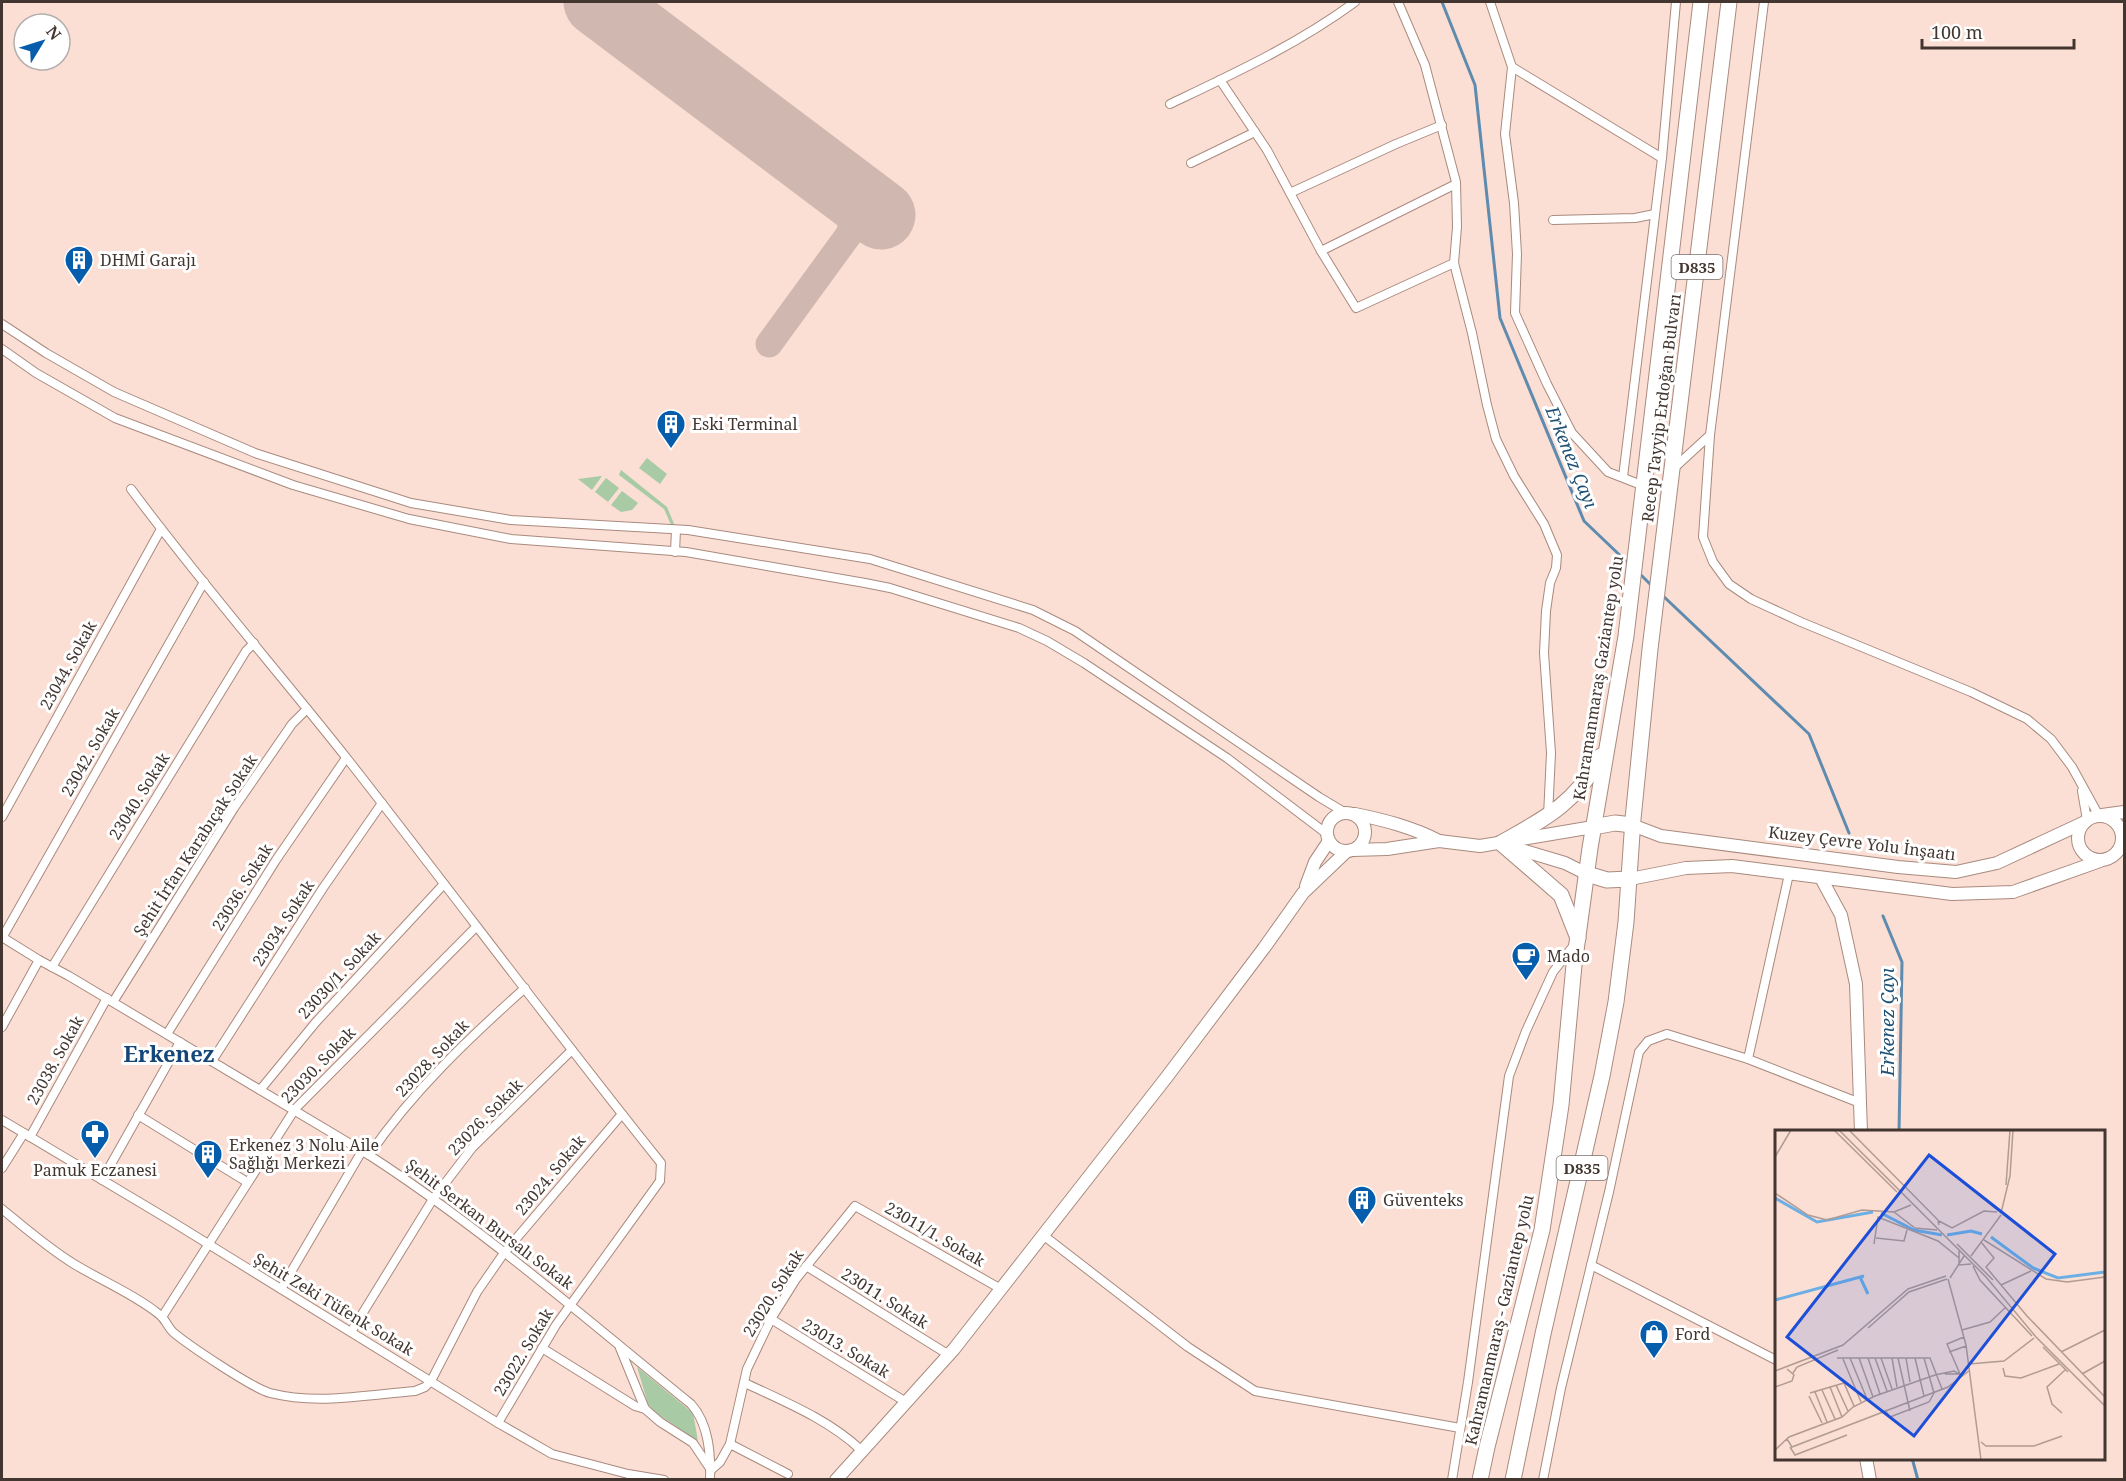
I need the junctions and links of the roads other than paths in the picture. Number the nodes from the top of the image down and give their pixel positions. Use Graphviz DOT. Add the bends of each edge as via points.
graph roads {
  1 [pos="1355,2"];
  2 [pos="1398,2"];
  3 [pos="1490,2"];
  4 [pos="1676,2"];
  5 [pos="1701,2"];
  6 [pos="1729,2"];
  7 [pos="1764,2"];
  8 [pos="1512,67"];
  9 [pos="1220,80"];
  10 [pos="1170,104"];
  11 [pos="1442,125"];
  12 [pos="1255,132"];
  13 [pos="1662,158"];
  14 [pos="1191,164"];
  15 [pos="1456,184"];
  16 [pos="1290,193"];
  17 [pos="1655,214"];
  18 [pos="1553,220"];
  19 [pos="1321,251"];
  20 [pos="1454,263"];
  21 [pos="2,324"];
  22 [pos="2,349"];
  23 [pos="1710,435"];
  24 [pos="1673,468"];
  25 [pos="1623,477"];
  26 [pos="1644,486"];
  27 [pos="131,489"];
  28 [pos="1640,513"];
  29 [pos="160,529"];
  30 [pos="676,530"];
  31 [pos="675,552"];
  32 [pos="204,582"];
  33 [pos="254,643"];
  34 [pos="307,709"];
  35 [pos="1607,745"];
  36 [pos="346,758"];
  37 [pos="382,803"];
  38 [pos="2124,812"];
  39 [pos="1349,813"];
  40 [pos="1548,816"];
  41 [pos="2,817"];
  42 [pos="2093,818"];
  43 [pos="1632,825"];
  44 [pos="1593,827"];
  45 [pos="1328,837"];
  46 [pos="1439,841"];
  47 [pos="1501,843"];
  48 [pos="1590,848"];
  49 [pos="1350,851"];
  50 [pos="2121,852"];
  51 [pos="2100,861"];
  52 [pos="1587,874"];
  53 [pos="1789,874"];
  54 [pos="1821,878"];
  55 [pos="1630,879"];
  56 [pos="444,884"];
  57 [pos="1303,893"];
  58 [pos="476,927"];
  59 [pos="2,938"];
  60 [pos="1578,940"];
  61 [pos="39,960"];
  62 [pos="52,967"];
  63 [pos="525,988"];
  64 [pos="110,1000"];
  65 [pos="2,1027"];
  66 [pos="167,1034"];
  67 [pos="180,1042"];
  68 [pos="572,1050"];
  69 [pos="1748,1059"];
  70 [pos="212,1061"];
  71 [pos="260,1090"];
  72 [pos="1860,1103"];
  73 [pos="294,1110"];
  74 [pos="622,1114"];
  75 [pos="138,1115"];
  76 [pos="2,1120"];
  77 [pos="1861,1130"];
  78 [pos="27,1135"];
  79 [pos="366,1153"];
  80 [pos="2,1168"];
  81 [pos="102,1180"];
  82 [pos="247,1182"];
  83 [pos="433,1199"];
  84 [pos="855,1206"];
  85 [pos="2,1209"];
  86 [pos="1043,1235"];
  87 [pos="208,1245"];
  88 [pos="504,1252"];
  89 [pos="1591,1265"];
  90 [pos="806,1266"];
  91 [pos="281,1289"];
  92 [pos="1001,1289"];
  93 [pos="571,1304"];
  94 [pos="162,1317"];
  95 [pos="771,1319"];
  96 [pos="351,1332"];
  97 [pos="619,1345"];
  98 [pos="542,1348"];
  99 [pos="949,1355"];
  100 [pos="1775,1359"];
  101 [pos="431,1381"];
  102 [pos="745,1383"];
  103 [pos="906,1402"];
  104 [pos="645,1409"];
  105 [pos="498,1423"];
  106 [pos="1461,1428"];
  107 [pos="730,1444"];
  108 [pos="861,1450"];
  109 [pos="1866,1460"];
  110 [pos="788,1474"];
  111 [pos="711,1475"];
  112 [pos="664,1479"];
  113 [pos="836,1479"];
  114 [pos="1452,1479"];
  115 [pos="1480,1479"];
  116 [pos="1513,1479"];
  117 [pos="1543,1479"];
  118 [pos="1870,1479"];
  1 -- 9 [label="street" via="1312,32"];
  2 -- 11 [label="street" via="1425,65"];
  3 -- 8 [label="street"];
  4 -- 13 [label="street, Recep Tayyip Erdoğan Bulvarı"];
  5 -- 26 [label="highway, Recep Tayyip Erdoğan Bulvarı / D835"];
  6 -- 24 [label="highway, Recep Tayyip Erdoğan Bulvarı / D835"];
  7 -- 23 [label="street"];
  8 -- 13 [label="street"];
  8 -- 25 [label="street" via="1505,134 1515,214 1515,312 1572,433 1608,472"];
  9 -- 10 [label="street"];
  9 -- 12 [label="street"];
  11 -- 15 [label="street"];
  11 -- 16 [label="street"];
  12 -- 14 [label="street"];
  12 -- 16 [label="street"];
  13 -- 17 [label="street, Recep Tayyip Erdoğan Bulvarı"];
  15 -- 19 [label="street"];
  15 -- 20 [label="street"];
  16 -- 19 [label="street"];
  17 -- 18 [label="street"];
  17 -- 25 [label="street, Recep Tayyip Erdoğan Bulvarı"];
  19 -- 20 [label="street" via="1356,308"];
  20 -- 40 [label="street" via="1496,439 1557,555 1546,611 1544,653 1551,753"];
  21 -- 30 [label="street" via="114,392 255,453 411,503 511,520"];
  22 -- 31 [label="street" via="115,418 293,484 409,519 511,539"];
  23 -- 24 [label="street"];
  23 -- 42 [label="street" via="1703,537 1713,562 1729,584 1751,599 2027,719 2051,739 2081,783"];
  24 -- 43 [label="highway, Recep Tayyip Erdoğan Bulvarı / D835"];
  25 -- 26 [label="street"];
  26 -- 28 [label="highway, Recep Tayyip Erdoğan Bulvarı / D835"];
  27 -- 29 [label="street"];
  28 -- 35 [label="highway, Kahramanmaraş Gaziantep yolu / D835" via="1626,636"];
  29 -- 32 [label="street"];
  29 -- 41 [label="street, 23044. Sokak"];
  30 -- 31 [label="street"];
  30 -- 39 [label="street" via="870,559 1033,610 1075,631 1318,797"];
  31 -- 45 [label="street" via="890,588 1019,628 1084,663 1227,758"];
  32 -- 33 [label="street"];
  32 -- 59 [label="street, 23042. Sokak"];
  33 -- 34 [label="street"];
  33 -- 62 [label="street, 23040. Sokak"];
  34 -- 36 [label="street"];
  34 -- 64 [label="street, Şehit İrfan Karabıçak Sokak" via="292,724 234,808"];
  35 -- 40 [label="highway" via="1573,797"];
  35 -- 44 [label="highway, Kahramanmaraş Gaziantep yolu / D835"];
  36 -- 37 [label="street"];
  36 -- 66 [label="street, 23036. Sokak" via="276,860"];
  37 -- 56 [label="street"];
  37 -- 70 [label="street, 23034. Sokak"];
  38 -- 42 [label="street, Kuzey Çevre Yolu İnşaatı"];
  39 -- 45 [label="street" via="1338,814 1329,822"];
  39 -- 46 [label="street" via="1382,819"];
  39 -- 49 [label="street" via="1364,824 1365,837 1358,848"];
  40 -- 47 [label="highway"];
  42 -- 43 [label="street, Kuzey Çevre Yolu İnşaatı" via="1997,863 1956,872 1661,836"];
  42 -- 50 [label="street" via="2114,820 2122,832"];
  42 -- 51 [label="street" via="2078,835 2081,850"];
  43 -- 44 [label="highway"];
  43 -- 55 [label="highway, D835"];
  44 -- 47 [label="street"];
  44 -- 48 [label="highway, Kahramanmaraş Gaziantep yolu / D835"];
  45 -- 49 [label="street" via="1336,849"];
  45 -- 57 [label="street"];
  46 -- 47 [label="street" via="1480,846"];
  46 -- 49 [label="street"];
  47 -- 52 [label="street"];
  47 -- 60 [label="highway" via="1561,895"];
  48 -- 52 [label="highway, Kahramanmaraş - Gaziantep yolu / D835"];
  49 -- 57 [label="street"];
  50 -- 51 [label="street"];
  51 -- 54 [label="street" via="2013,892 1953,894"];
  52 -- 55 [label="highway" via="1607,880"];
  52 -- 60 [label="highway, Kahramanmaraş - Gaziantep yolu / D835"];
  53 -- 54 [label="street"];
  53 -- 55 [label="street" via="1732,866 1686,868"];
  53 -- 69 [label="street"];
  54 -- 72 [label="street" via="1841,915 1856,984"];
  55 -- 116 [label="highway, D835" via="1616,1002 1604,1065"];
  56 -- 58 [label="street"];
  56 -- 71 [label="street, 23030/1. Sokak" via="315,1022"];
  57 -- 86 [label="street"];
  58 -- 63 [label="street"];
  58 -- 73 [label="street, 23030. Sokak"];
  59 -- 61 [label="street, Şehit Serkan Bursalı Sokak"];
  60 -- 106 [label="street" via="1553,972 1509,1076"];
  60 -- 115 [label="highway, Kahramanmaraş - Gaziantep yolu / D835" via="1561,1105 1542,1230"];
  61 -- 62 [label="street, Şehit Serkan Bursalı Sokak"];
  61 -- 65 [label="street"];
  62 -- 64 [label="street, Şehit Serkan Bursalı Sokak"];
  63 -- 68 [label="street"];
  63 -- 79 [label="street, 23028. Sokak" via="437,1072"];
  64 -- 66 [label="street, Şehit Serkan Bursalı Sokak"];
  64 -- 78 [label="street, 23038. Sokak"];
  66 -- 67 [label="street, Şehit Serkan Bursalı Sokak"];
  67 -- 70 [label="street, Şehit Serkan Bursalı Sokak"];
  67 -- 75 [label="street"];
  68 -- 74 [label="street"];
  68 -- 83 [label="street, 23026. Sokak" via="472,1148"];
  69 -- 72 [label="street"];
  69 -- 89 [label="street" via="1667,1034 1644,1045 1639,1052"];
  70 -- 71 [label="street, Şehit Serkan Bursalı Sokak"];
  71 -- 73 [label="street, Şehit Serkan Bursalı Sokak"];
  72 -- 77 [label="street"];
  73 -- 79 [label="street, Şehit Serkan Bursalı Sokak"];
  73 -- 82 [label="street, 23030. Sokak"];
  74 -- 88 [label="street, 23024. Sokak"];
  74 -- 93 [label="street, 23022. Sokak" via="661,1162 660,1181"];
  75 -- 81 [label="street"];
  75 -- 82 [label="street"];
  76 -- 78 [label="street, Şehit Zeki Tüfenk Sokak"];
  78 -- 80 [label="street, 23038. Sokak"];
  78 -- 81 [label="street, Şehit Zeki Tüfenk Sokak"];
  79 -- 83 [label="street, Şehit Serkan Bursalı Sokak"];
  79 -- 91 [label="street, 23028. Sokak"];
  81 -- 87 [label="street, Şehit Zeki Tüfenk Sokak"];
  82 -- 87 [label="street, 23030. Sokak"];
  83 -- 88 [label="street, Şehit Serkan Bursalı Sokak"];
  83 -- 96 [label="street, 23026. Sokak"];
  84 -- 90 [label="street, 23020. Sokak"];
  84 -- 92 [label="street, 23011/1. Sokak"];
  85 -- 94 [label="street" via="67,1259"];
  86 -- 92 [label="street"];
  86 -- 106 [label="street" via="1188,1347 1255,1391"];
  87 -- 91 [label="street, Şehit Zeki Tüfenk Sokak"];
  87 -- 94 [label="street, 23030. Sokak"];
  88 -- 93 [label="street, Şehit Serkan Bursalı Sokak"];
  88 -- 101 [label="street, 23024. Sokak" via="477,1292"];
  89 -- 100 [label="street"];
  89 -- 117 [label="street"];
  90 -- 95 [label="street, 23020. Sokak"];
  90 -- 99 [label="street, 23011. Sokak"];
  91 -- 96 [label="street, Şehit Zeki Tüfenk Sokak"];
  92 -- 99 [label="street"];
  93 -- 97 [label="street, Şehit Serkan Bursalı Sokak"];
  93 -- 98 [label="street, 23022. Sokak"];
  94 -- 101 [label="street" via="174,1333 268,1392 300,1399 330,1399 415,1391"];
  95 -- 102 [label="street, 23020. Sokak" via="747,1369"];
  95 -- 103 [label="street, 23013. Sokak"];
  96 -- 101 [label="street, Şehit Zeki Tüfenk Sokak"];
  97 -- 104 [label="street"];
  97 -- 111 [label="street, Şehit Serkan Bursalı Sokak" via="699,1413"];
  98 -- 104 [label="street"];
  98 -- 105 [label="street, 23022. Sokak"];
  99 -- 103 [label="street"];
  101 -- 105 [label="street, Şehit Zeki Tüfenk Sokak"];
  102 -- 107 [label="street, 23020. Sokak"];
  102 -- 108 [label="street" via="816,1418"];
  103 -- 108 [label="street"];
  104 -- 111 [label="street" via="693,1443"];
  105 -- 112 [label="street, Şehit Zeki Tüfenk Sokak" via="552,1454"];
  106 -- 114 [label="street"];
  107 -- 110 [label="street"];
  107 -- 111 [label="street, 23020. Sokak"];
  108 -- 113 [label="street"];
  109 -- 118 [label="street"];
}
